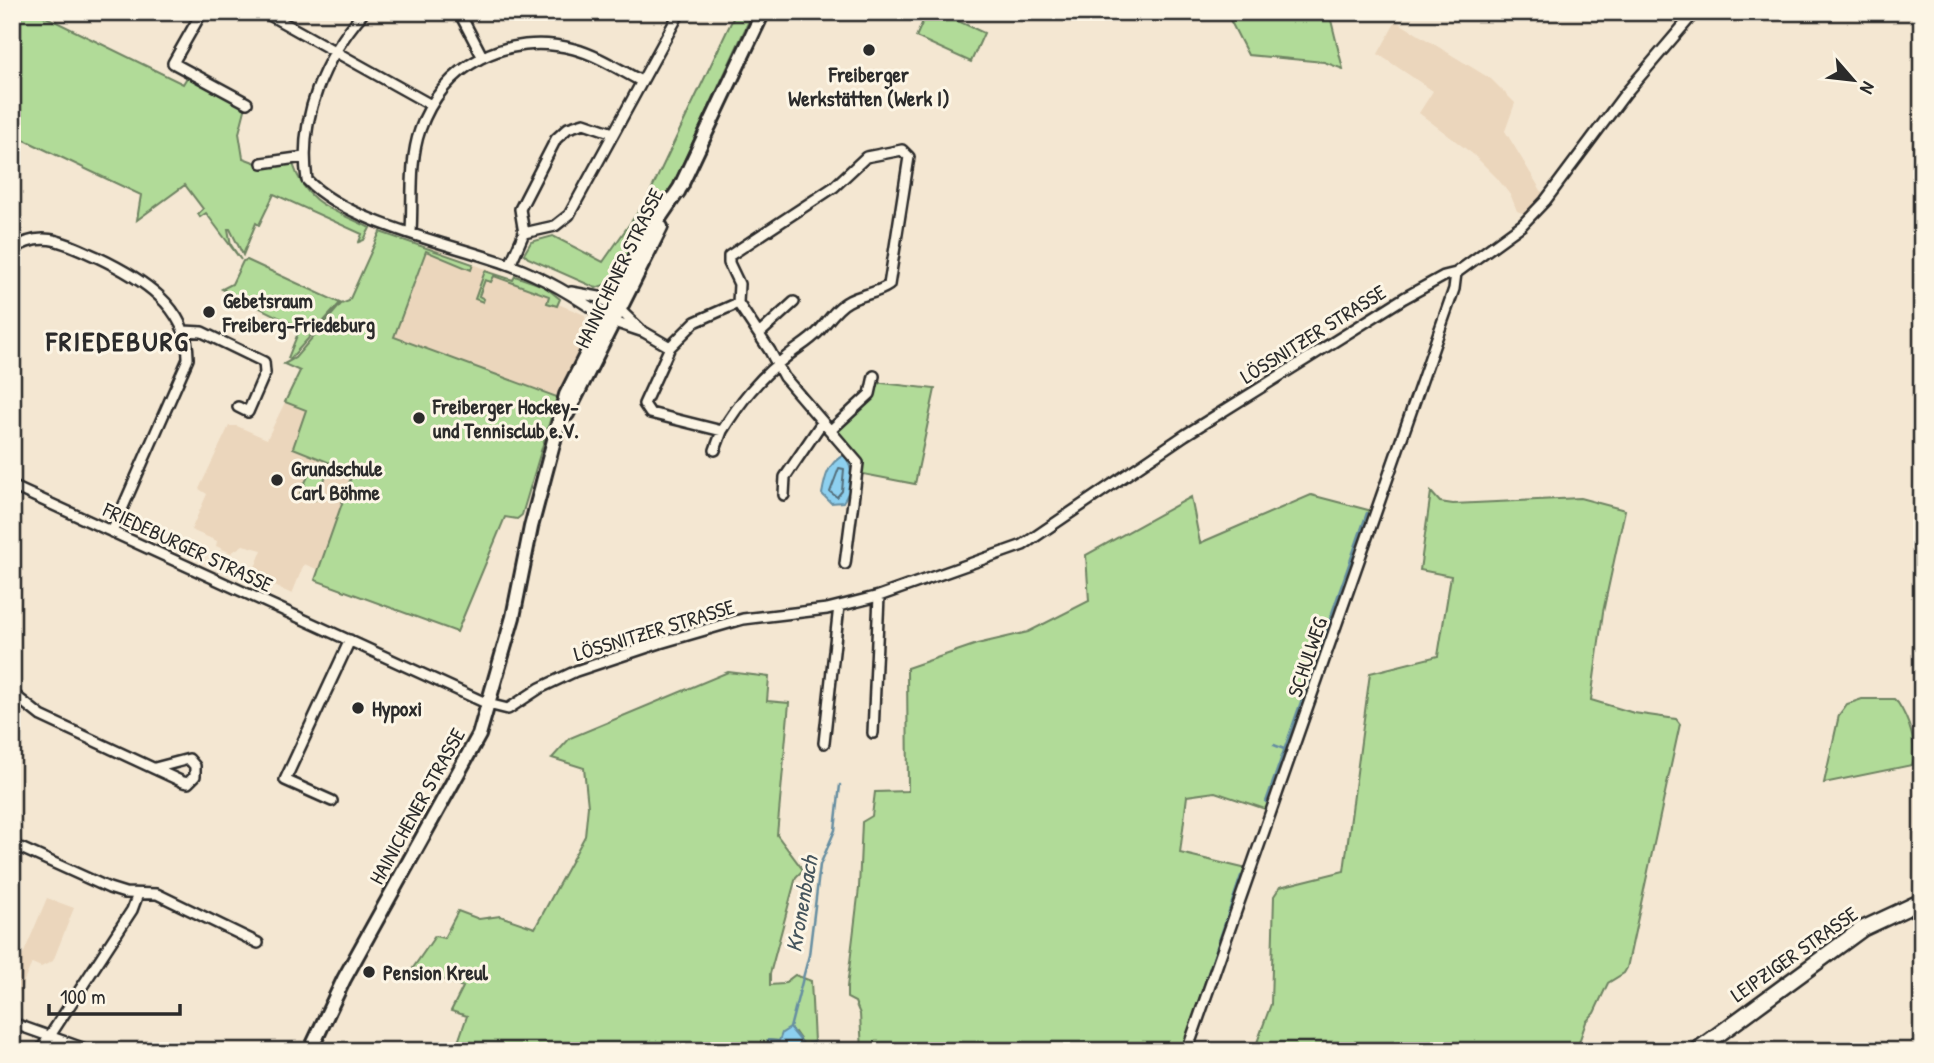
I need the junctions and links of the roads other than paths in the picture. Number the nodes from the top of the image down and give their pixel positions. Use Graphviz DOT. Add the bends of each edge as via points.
graph roads {
  1 [pos="202,12"];
  2 [pos="264,12"];
  3 [pos="364,12"];
  4 [pos="460,12"];
  5 [pos="680,12"];
  6 [pos="763,12"];
  7 [pos="1695,12"];
  8 [pos="334,51"];
  9 [pos="482,56"];
  10 [pos="641,81"];
  11 [pos="247,103"];
  12 [pos="431,105"];
  13 [pos="613,134"];
  14 [pos="304,157"];
  15 [pos="262,163"];
  16 [pos="411,232"];
  17 [pos="524,233"];
  18 [pos="12,250"];
  19 [pos="510,265"];
  20 [pos="1456,273"];
  21 [pos="570,292"];
  22 [pos="794,302"];
  23 [pos="738,303"];
  24 [pos="613,313"];
  25 [pos="184,331"];
  26 [pos="759,334"];
  27 [pos="670,347"];
  28 [pos="776,365"];
  29 [pos="874,376"];
  30 [pos="238,407"];
  31 [pos="821,424"];
  32 [pos="832,429"];
  33 [pos="722,431"];
  34 [pos="715,450"];
  35 [pos="12,486"];
  36 [pos="784,495"];
  37 [pos="112,531"];
  38 [pos="845,564"];
  39 [pos="878,596"];
  40 [pos="839,606"];
  41 [pos="350,640"];
  42 [pos="12,693"];
  43 [pos="488,704"];
  44 [pos="873,733"];
  45 [pos="824,743"];
  46 [pos="155,768"];
  47 [pos="332,801"];
  48 [pos="12,844"];
  49 [pos="138,894"];
  50 [pos="1922,901"];
  51 [pos="258,943"];
  52 [pos="12,1023"];
  53 [pos="50,1037"];
  54 [pos="40,1051"];
  55 [pos="91,1051"];
  56 [pos="310,1051"];
  57 [pos="1187,1051"];
  58 [pos="1696,1051"];
  1 -- 11 [label="street" via="173,64"];
  2 -- 8 [label="street"];
  3 -- 8 [label="street"];
  4 -- 9 [label="street"];
  5 -- 10 [label="street"];
  6 -- 24 [label="main road, HAINICHENER STRASSE" via="682,185"];
  7 -- 20 [label="street, LÖSSNITZER STRASSE" via="1625,94 1545,201 1522,225"];
  8 -- 12 [label="street"];
  8 -- 14 [label="street" via="312,108"];
  9 -- 10 [label="street" via="522,45 560,46 590,55"];
  9 -- 12 [label="street" via="453,77"];
  10 -- 13 [label="street"];
  12 -- 16 [label="street" via="416,148"];
  13 -- 17 [label="street" via="564,221"];
  13 -- 17 [label="street" via="584,123 568,128 556,139 520,209"];
  14 -- 15 [label="street"];
  14 -- 16 [label="street" via="307,180 315,188"];
  16 -- 19 [label="street"];
  17 -- 19 [label="street"];
  18 -- 25 [label="street" via="28,240 50,238 111,264 139,278 160,296"];
  19 -- 21 [label="street"];
  20 -- 39 [label="street, LÖSSNITZER STRASSE" via="1404,298 1185,435 1023,545"];
  20 -- 57 [label="street, SCHULWEG"];
  21 -- 24 [label="street"];
  21 -- 24 [label="street" via="599,297"];
  22 -- 26 [label="street"];
  23 -- 26 [label="street"];
  23 -- 27 [label="street" via="695,322"];
  23 -- 28 [label="street" via="739,284 729,263 734,250 834,187 866,157 902,149 909,156 889,285 849,301"];
  24 -- 27 [label="street"];
  24 -- 43 [label="main road, HAINICHENER STRASSE" via="553,443"];
  25 -- 30 [label="street" via="202,332 264,362 265,373 248,412"];
  25 -- 37 [label="street" via="188,359"];
  26 -- 28 [label="street"];
  27 -- 33 [label="street" via="644,404 650,413"];
  28 -- 31 [label="street"];
  28 -- 33 [label="street" via="739,404"];
  29 -- 32 [label="street" via="870,394"];
  31 -- 32 [label="street"];
  31 -- 36 [label="street" via="785,477"];
  32 -- 38 [label="street" via="858,463"];
  33 -- 34 [label="street"];
  35 -- 37 [label="street, FRIEDEBURGER STRASSE"];
  37 -- 41 [label="street, FRIEDEBURGER STRASSE"];
  39 -- 40 [label="street, LÖSSNITZER STRASSE"];
  39 -- 44 [label="street"];
  40 -- 43 [label="street, LÖSSNITZER STRASSE" via="743,619 576,671 508,709"];
  40 -- 45 [label="street"];
  41 -- 43 [label="street, FRIEDEBURGER STRASSE"];
  41 -- 47 [label="street" via="285,780"];
  42 -- 46 [label="street" via="41,716"];
  43 -- 56 [label="main road, HAINICHENER STRASSE" via="471,752 344,979"];
  48 -- 49 [label="street" via="109,888"];
  49 -- 51 [label="street" via="157,894"];
  49 -- 53 [label="street"];
  50 -- 58 [label="main road, LEIPZIGER STRASSE" via="1862,929"];
  52 -- 53 [label="street"];
  53 -- 54 [label="street"];
  53 -- 55 [label="street"];
}
